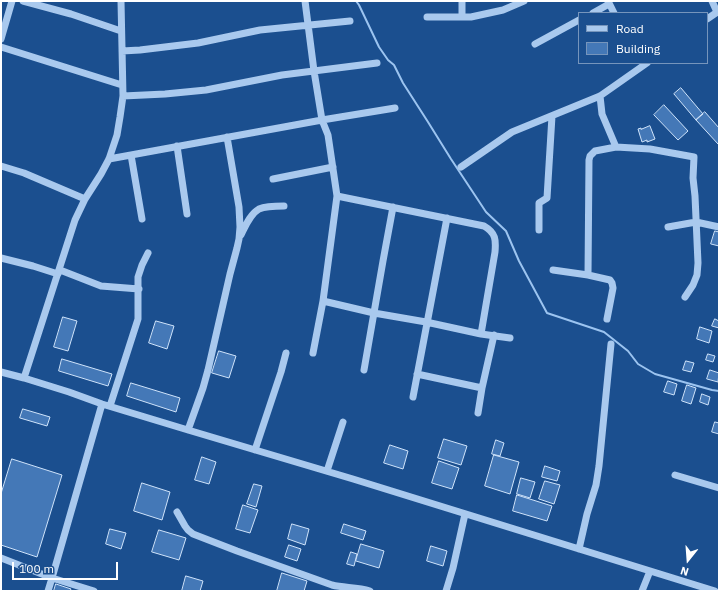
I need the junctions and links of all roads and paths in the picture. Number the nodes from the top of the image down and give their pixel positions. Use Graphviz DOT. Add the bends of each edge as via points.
graph roads {
  1 [pos="12,1"];
  2 [pos="23,1"];
  3 [pos="121,1"];
  4 [pos="305,1"];
  5 [pos="462,1"];
  6 [pos="524,1"];
  7 [pos="712,1"];
  8 [pos="609,3"];
  9 [pos="718,11"];
  10 [pos="595,12"];
  11 [pos="614,12"];
  12 [pos="427,17"];
  13 [pos="462,17"];
  14 [pos="708,18"];
  15 [pos="350,21"];
  16 [pos="578,21"];
  17 [pos="308,25"];
  18 [pos="122,31"];
  19 [pos="1,39"];
  20 [pos="535,44"];
  21 [pos="1,47"];
  22 [pos="122,51"];
  23 [pos="377,63"];
  24 [pos="643,64"];
  25 [pos="314,71"];
  26 [pos="122,85"];
  27 [pos="123,96"];
  28 [pos="600,96"];
  29 [pos="395,108"];
  30 [pos="552,116"];
  31 [pos="322,120"];
  32 [pos="228,137"];
  33 [pos="177,146"];
  34 [pos="616,146"];
  35 [pos="131,155"];
  36 [pos="108,159"];
  37 [pos="1,166"];
  38 [pos="461,167"];
  39 [pos="333,168"];
  40 [pos="273,179"];
  41 [pos="337,196"];
  42 [pos="85,199"];
  43 [pos="284,206"];
  44 [pos="393,207"];
  45 [pos="187,214"];
  46 [pos="447,218"];
  47 [pos="142,219"];
  48 [pos="696,222"];
  49 [pos="668,227"];
  50 [pos="719,227"];
  51 [pos="539,230"];
  52 [pos="239,239"];
  53 [pos="148,253"];
  54 [pos="1,258"];
  55 [pos="553,270"];
  56 [pos="59,272"];
  57 [pos="588,275"];
  58 [pos="139,289"];
  59 [pos="685,298"];
  60 [pos="323,301"];
  61 [pos="374,313"];
  62 [pos="607,319"];
  63 [pos="426,322"];
  64 [pos="481,334"];
  65 [pos="494,335"];
  66 [pos="510,338"];
  67 [pos="611,344"];
  68 [pos="286,352"];
  69 [pos="312,353"];
  70 [pos="364,370"];
  71 [pos="1,372"];
  72 [pos="418,374"];
  73 [pos="24,378"];
  74 [pos="482,388"];
  75 [pos="413,396"];
  76 [pos="102,404"];
  77 [pos="110,406"];
  78 [pos="478,413"];
  79 [pos="343,422"];
  80 [pos="188,430"];
  81 [pos="256,450"];
  82 [pos="327,471"];
  83 [pos="675,475"];
  84 [pos="719,488"];
  85 [pos="177,512"];
  86 [pos="465,514"];
  87 [pos="578,549"];
  88 [pos="1,558"];
  89 [pos="650,571"];
  90 [pos="52,578"];
  91 [pos="48,591"];
  92 [pos="94,591"];
  93 [pos="370,591"];
  94 [pos="446,591"];
  95 [pos="642,591"];
  96 [pos="715,591"];
  1 -- 19 [label="street"];
  2 -- 18 [label="street"];
  3 -- 18 [label="street"];
  4 -- 17 [label="street"];
  5 -- 13 [label="street"];
  6 -- 13 [label="street" via="503,10"];
  7 -- 9 [label="street"];
  8 -- 10 [label="street"];
  8 -- 11 [label="street"];
  9 -- 14 [label="street"];
  12 -- 13 [label="street"];
  15 -- 17 [label="street"];
  16 -- 20 [label="street"];
  17 -- 22 [label="street" via="260,30 198,44"];
  17 -- 25 [label="street"];
  18 -- 22 [label="street"];
  21 -- 26 [label="street"];
  22 -- 26 [label="street"];
  23 -- 25 [label="street"];
  24 -- 28 [label="street"];
  25 -- 27 [label="street" via="206,90"];
  25 -- 31 [label="street"];
  26 -- 27 [label="street"];
  27 -- 36 [label="street" via="117,135"];
  28 -- 30 [label="street"];
  28 -- 34 [label="street" via="602,114"];
  29 -- 31 [label="street"];
  30 -- 38 [label="street" via="512,132"];
  30 -- 51 [label="street" via="547,198 539,203"];
  31 -- 32 [label="street"];
  31 -- 39 [label="street" via="328,135"];
  32 -- 33 [label="street"];
  32 -- 52 [label="street" via="239,207"];
  33 -- 35 [label="street"];
  33 -- 45 [label="street"];
  34 -- 48 [label="street" via="694,157 692,172"];
  34 -- 57 [label="street" via="592,153 589,160"];
  35 -- 36 [label="street"];
  35 -- 47 [label="street"];
  36 -- 42 [label="street"];
  37 -- 42 [label="street"];
  39 -- 40 [label="street"];
  39 -- 41 [label="street"];
  41 -- 44 [label="street"];
  41 -- 60 [label="street"];
  42 -- 56 [label="street" via="75,220"];
  43 -- 52 [label="street" via="259,209 252,215"];
  44 -- 46 [label="street"];
  44 -- 61 [label="street"];
  46 -- 63 [label="street"];
  46 -- 64 [label="street" via="484,226 492,232 495,240"];
  48 -- 49 [label="street"];
  48 -- 50 [label="street"];
  48 -- 59 [label="street" via="697,276"];
  52 -- 80 [label="street" via="203,388"];
  53 -- 58 [label="street" via="138,277"];
  54 -- 56 [label="street"];
  55 -- 57 [label="street"];
  56 -- 58 [label="street" via="101,286"];
  56 -- 73 [label="street"];
  57 -- 62 [label="street" via="610,280 612,283"];
  58 -- 77 [label="street" via="138,319"];
  60 -- 61 [label="street"];
  60 -- 69 [label="street"];
  61 -- 63 [label="street"];
  61 -- 70 [label="street"];
  63 -- 64 [label="street"];
  63 -- 72 [label="street"];
  64 -- 65 [label="street"];
  65 -- 66 [label="street"];
  65 -- 74 [label="street"];
  67 -- 87 [label="street" via="596,485"];
  68 -- 81 [label="street"];
  71 -- 73 [label="street"];
  72 -- 74 [label="street"];
  72 -- 75 [label="street"];
  73 -- 76 [label="street"];
  74 -- 78 [label="street"];
  76 -- 77 [label="street"];
  76 -- 90 [label="street"];
  77 -- 80 [label="street"];
  79 -- 82 [label="street"];
  80 -- 81 [label="street"];
  81 -- 82 [label="street"];
  82 -- 86 [label="street"];
  83 -- 84 [label="street"];
  85 -- 93 [label="street" via="188,530 196,535 332,585"];
  86 -- 87 [label="street"];
  86 -- 94 [label="street" via="454,568"];
  87 -- 89 [label="street"];
  88 -- 90 [label="street"];
  89 -- 95 [label="street"];
  89 -- 96 [label="street"];
  90 -- 91 [label="street"];
  90 -- 92 [label="street"];
}
